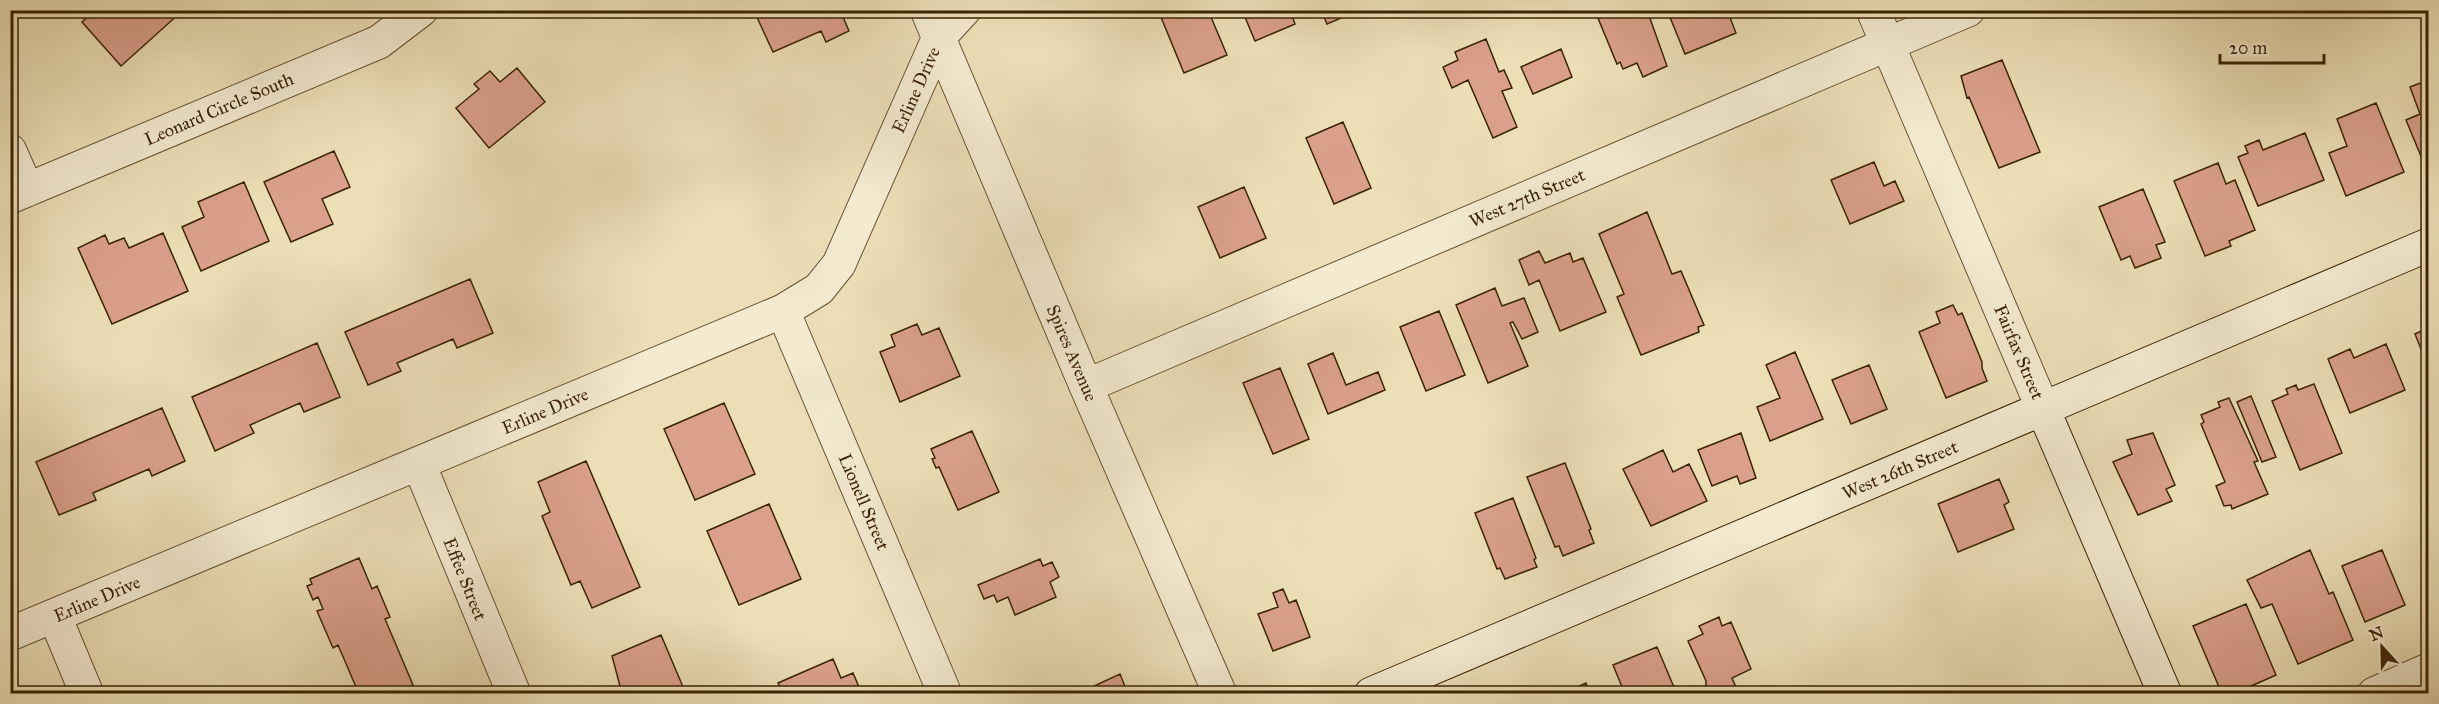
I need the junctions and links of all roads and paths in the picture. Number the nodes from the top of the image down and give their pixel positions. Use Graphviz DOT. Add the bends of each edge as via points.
graph roads {
  1 [pos="421,10"];
  2 [pos="964,10"];
  3 [pos="1873,10"];
  4 [pos="1968,10"];
  5 [pos="933,24"];
  6 [pos="1888,45"];
  7 [pos="10,151"];
  8 [pos="19,194"];
  9 [pos="2428,245"];
  10 [pos="783,311"];
  11 [pos="1086,386"];
  12 [pos="2043,409"];
  13 [pos="419,464"];
  14 [pos="55,617"];
  15 [pos="10,634"];
  16 [pos="2428,670"];
  17 [pos="87,693"];
  18 [pos="514,693"];
  19 [pos="945,693"];
  20 [pos="1220,693"];
  21 [pos="1371,693"];
  22 [pos="2165,693"];
  23 [pos="2374,693"];
  1 -- 8 [label="street, Leonard Circle South" via="379,42"];
  2 -- 5 [label="street, Erline Drive"];
  3 -- 6 [label="street, Fairfax Street"];
  4 -- 6 [label="street, West 27th Street"];
  5 -- 10 [label="street, Erline Drive" via="839,264 819,289"];
  5 -- 11 [label="street, Spires Avenue"];
  6 -- 11 [label="street, West 27th Street"];
  6 -- 12 [label="street, Fairfax Street"];
  7 -- 8 [label="street"];
  9 -- 12 [label="street, West 26th Street"];
  10 -- 13 [label="street, Erline Drive"];
  10 -- 19 [label="street, Lionell Street"];
  11 -- 20 [label="street, Spires Avenue"];
  12 -- 21 [label="street, West 26th Street"];
  12 -- 22 [label="street, Fairfax Street"];
  13 -- 14 [label="street, Erline Drive"];
  13 -- 18 [label="street, Effee Street"];
  14 -- 15 [label="street, Erline Drive"];
  14 -- 17 [label="street"];
  16 -- 23 [label="street"];
}
